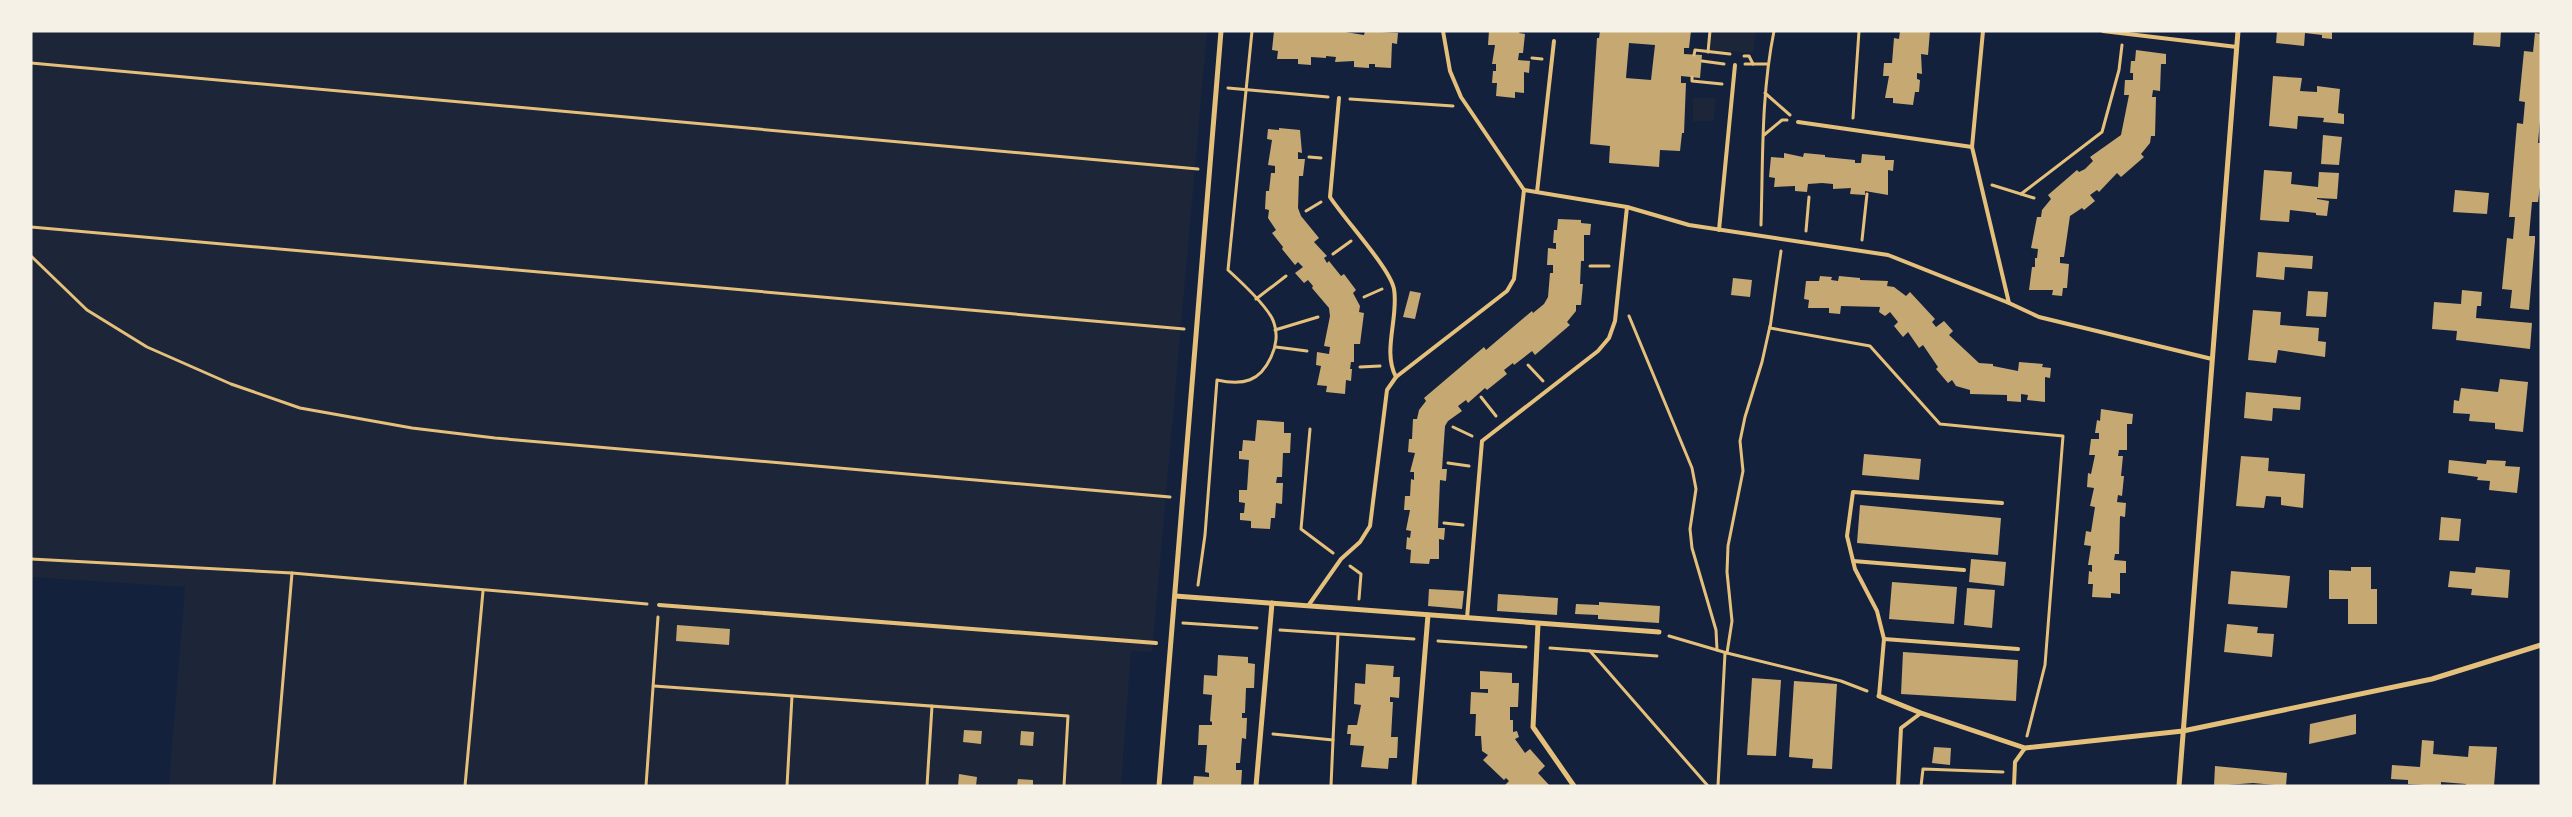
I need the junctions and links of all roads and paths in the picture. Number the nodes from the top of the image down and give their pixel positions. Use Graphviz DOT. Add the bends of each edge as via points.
graph roads {
  1 [pos="1221,31"];
  2 [pos="1252,31"];
  3 [pos="1444,31"];
  4 [pos="1710,31"];
  5 [pos="1774,31"];
  6 [pos="1860,31"];
  7 [pos="1983,31"];
  8 [pos="2103,31"];
  9 [pos="2238,31"];
  10 [pos="1554,41"];
  11 [pos="2116,43"];
  12 [pos="2237,47"];
  13 [pos="1708,52"];
  14 [pos="1733,54"];
  15 [pos="1694,55"];
  16 [pos="1741,55"];
  17 [pos="31,63"];
  18 [pos="1754,64"];
  19 [pos="1735,65"];
  20 [pos="1692,77"];
  21 [pos="1734,85"];
  22 [pos="1765,93"];
  23 [pos="1339,98"];
  24 [pos="1798,122"];
  25 [pos="1852,130"];
  26 [pos="1764,136"];
  27 [pos="1972,146"];
  28 [pos="1210,170"];
  29 [pos="1980,182"];
  30 [pos="1524,190"];
  31 [pos="1537,192"];
  32 [pos="1867,194"];
  33 [pos="2021,194"];
  34 [pos="1809,197"];
  35 [pos="2034,198"];
  36 [pos="1627,207"];
  37 [pos="31,227"];
  38 [pos="1720,230"];
  39 [pos="1760,231"];
  40 [pos="1358,235"];
  41 [pos="1806,236"];
  42 [pos="1783,241"];
  43 [pos="1861,250"];
  44 [pos="1333,254"];
  45 [pos="31,256"];
  46 [pos="1590,266"];
  47 [pos="1621,267"];
  48 [pos="1286,276"];
  49 [pos="1392,284"];
  50 [pos="1618,296"];
  51 [pos="1364,297"];
  52 [pos="1256,299"];
  53 [pos="2009,304"];
  54 [pos="1318,317"];
  55 [pos="1770,326"];
  56 [pos="1275,330"];
  57 [pos="1196,331"];
  58 [pos="1276,347"];
  59 [pos="1307,350"];
  60 [pos="2212,359"];
  61 [pos="1528,364"];
  62 [pos="1390,366"];
  63 [pos="1360,367"];
  64 [pos="1396,377"];
  65 [pos="1550,388"];
  66 [pos="1480,397"];
  67 [pos="1503,424"];
  68 [pos="1453,427"];
  69 [pos="1310,429"];
  70 [pos="1482,441"];
  71 [pos="1448,463"];
  72 [pos="1480,468"];
  73 [pos="1183,498"];
  74 [pos="2002,504"];
  75 [pos="1444,523"];
  76 [pos="1475,527"];
  77 [pos="31,559"];
  78 [pos="1340,559"];
  79 [pos="1853,562"];
  80 [pos="1964,570"];
  81 [pos="292,573"];
  82 [pos="483,591"];
  83 [pos="1175,596"];
  84 [pos="1197,598"];
  85 [pos="1272,604"];
  86 [pos="659,605"];
  87 [pos="1308,606"];
  88 [pos="1358,610"];
  89 [pos="1428,615"];
  90 [pos="1467,618"];
  91 [pos="1538,624"];
  92 [pos="1659,632"];
  93 [pos="1338,634"];
  94 [pos="1884,639"];
  95 [pos="1156,643"];
  96 [pos="2541,645"];
  97 [pos="2018,649"];
  98 [pos="1717,650"];
  99 [pos="1590,651"];
  100 [pos="1726,653"];
  101 [pos="654,686"];
  102 [pos="792,696"];
  103 [pos="1878,696"];
  104 [pos="932,706"];
  105 [pos="1921,713"];
  106 [pos="2183,731"];
  107 [pos="1260,733"];
  108 [pos="1333,740"];
  109 [pos="2025,748"];
  110 [pos="2015,773"];
  111 [pos="274,786"];
  112 [pos="465,786"];
  113 [pos="646,786"];
  114 [pos="787,786"];
  115 [pos="927,786"];
  116 [pos="1064,786"];
  117 [pos="1159,786"];
  118 [pos="1256,786"];
  119 [pos="1331,786"];
  120 [pos="1414,786"];
  121 [pos="1574,786"];
  122 [pos="1708,786"];
  123 [pos="1718,786"];
  124 [pos="1898,786"];
  125 [pos="1921,786"];
  126 [pos="2014,786"];
  127 [pos="2179,786"];
  1 -- 28 [label="street"];
  2 -- 52 [label="path" via="1228,270"];
  3 -- 30 [label="lane" via="1450,71 1461,97"];
  4 -- 13 [label="path"];
  5 -- 22 [label="path"];
  6 -- 25 [label="path"];
  7 -- 27 [label="lane"];
  8 -- 12 [label="lane"];
  9 -- 12 [label="street"];
  10 -- 31 [label="lane"];
  11 -- 33 [label="path" via="2122,44 2119,70 2102,132"];
  12 -- 60 [label="street"];
  13 -- 14 [label="path"];
  13 -- 15 [label="path" via="1695,50"];
  16 -- 18 [label="path" via="1749,56"];
  17 -- 28 [label="path"];
  19 -- 21 [label="lane"];
  20 -- 21 [label="path" via="1692,81"];
  21 -- 38 [label="lane"];
  22 -- 24 [label="path"];
  22 -- 26 [label="path"];
  23 -- 40 [label="lane" via="1330,197"];
  24 -- 25 [label="lane"];
  24 -- 26 [label="path" via="1782,120"];
  25 -- 27 [label="lane"];
  26 -- 39 [label="path"];
  27 -- 29 [label="lane"];
  28 -- 57 [label="street"];
  29 -- 33 [label="path"];
  29 -- 53 [label="lane"];
  30 -- 31 [label="lane"];
  30 -- 64 [label="lane" via="1514,279 1507,291"];
  31 -- 36 [label="lane"];
  32 -- 43 [label="path"];
  33 -- 35 [label="path"];
  34 -- 41 [label="path"];
  36 -- 38 [label="lane" via="1689,226"];
  36 -- 47 [label="lane"];
  37 -- 57 [label="path"];
  38 -- 42 [label="lane"];
  40 -- 44 [label="path"];
  40 -- 49 [label="lane"];
  42 -- 43 [label="lane"];
  42 -- 55 [label="path"];
  43 -- 53 [label="lane" via="1888,255"];
  45 -- 73 [label="path" via="87,310 147,347 231,384 300,408 412,428 496,438"];
  46 -- 47 [label="path"];
  47 -- 50 [label="lane"];
  48 -- 52 [label="path"];
  49 -- 51 [label="path"];
  49 -- 62 [label="lane" via="1396,306"];
  50 -- 65 [label="lane" via="1616,321 1609,338 1598,351"];
  50 -- 98 [label="path" via="1626,307 1692,468 1696,489 1690,529 1692,548 1716,630"];
  52 -- 56 [label="path" via="1274,322"];
  53 -- 60 [label="lane" via="2039,317"];
  54 -- 56 [label="path"];
  55 -- 100 [label="path" via="1740,441 1743,471 1728,546 1732,621"];
  55 -- 109 [label="path" via="1870,346 1940,424 2063,436 2044,666"];
  56 -- 58 [label="path"];
  57 -- 73 [label="street"];
  58 -- 59 [label="path"];
  58 -- 84 [label="path" via="1264,372 1248,381 1229,383 1218,380"];
  60 -- 106 [label="street"];
  61 -- 65 [label="path"];
  62 -- 63 [label="path"];
  62 -- 64 [label="lane"];
  64 -- 78 [label="lane" via="1387,390 1370,526 1360,542"];
  65 -- 67 [label="lane"];
  66 -- 67 [label="path"];
  67 -- 70 [label="lane"];
  68 -- 70 [label="path"];
  69 -- 78 [label="path" via="1301,529"];
  70 -- 72 [label="lane"];
  71 -- 72 [label="path"];
  72 -- 76 [label="lane"];
  73 -- 83 [label="street"];
  74 -- 79 [label="lane" via="1853,492 1847,536"];
  75 -- 76 [label="path"];
  76 -- 90 [label="lane"];
  77 -- 81 [label="path"];
  78 -- 87 [label="lane"];
  78 -- 88 [label="path" via="1361,574"];
  79 -- 80 [label="lane"];
  79 -- 94 [label="lane" via="1877,611"];
  81 -- 82 [label="path"];
  81 -- 111 [label="path"];
  82 -- 86 [label="path"];
  82 -- 112 [label="path"];
  83 -- 84 [label="street"];
  83 -- 117 [label="street"];
  84 -- 85 [label="street"];
  85 -- 87 [label="street"];
  85 -- 107 [label="street"];
  86 -- 95 [label="lane"];
  86 -- 101 [label="path"];
  87 -- 88 [label="street"];
  88 -- 89 [label="street"];
  89 -- 90 [label="street"];
  89 -- 120 [label="street"];
  90 -- 91 [label="street"];
  91 -- 92 [label="street"];
  91 -- 121 [label="street" via="1533,727"];
  92 -- 98 [label="path"];
  93 -- 108 [label="path"];
  94 -- 97 [label="lane"];
  94 -- 103 [label="lane"];
  96 -- 106 [label="street" via="2432,679"];
  98 -- 100 [label="path"];
  99 -- 122 [label="path"];
  100 -- 103 [label="path" via="1841,680"];
  100 -- 123 [label="path"];
  101 -- 102 [label="path"];
  101 -- 113 [label="path"];
  102 -- 104 [label="path"];
  102 -- 114 [label="path"];
  103 -- 105 [label="street"];
  104 -- 115 [label="path"];
  104 -- 116 [label="path" via="1068,716"];
  105 -- 109 [label="street"];
  105 -- 124 [label="lane" via="1901,728"];
  106 -- 109 [label="street"];
  106 -- 127 [label="street"];
  107 -- 108 [label="path"];
  107 -- 118 [label="street"];
  108 -- 119 [label="path"];
  109 -- 110 [label="lane" via="2015,762"];
  110 -- 125 [label="path" via="1923,769"];
  110 -- 126 [label="lane"];
}
